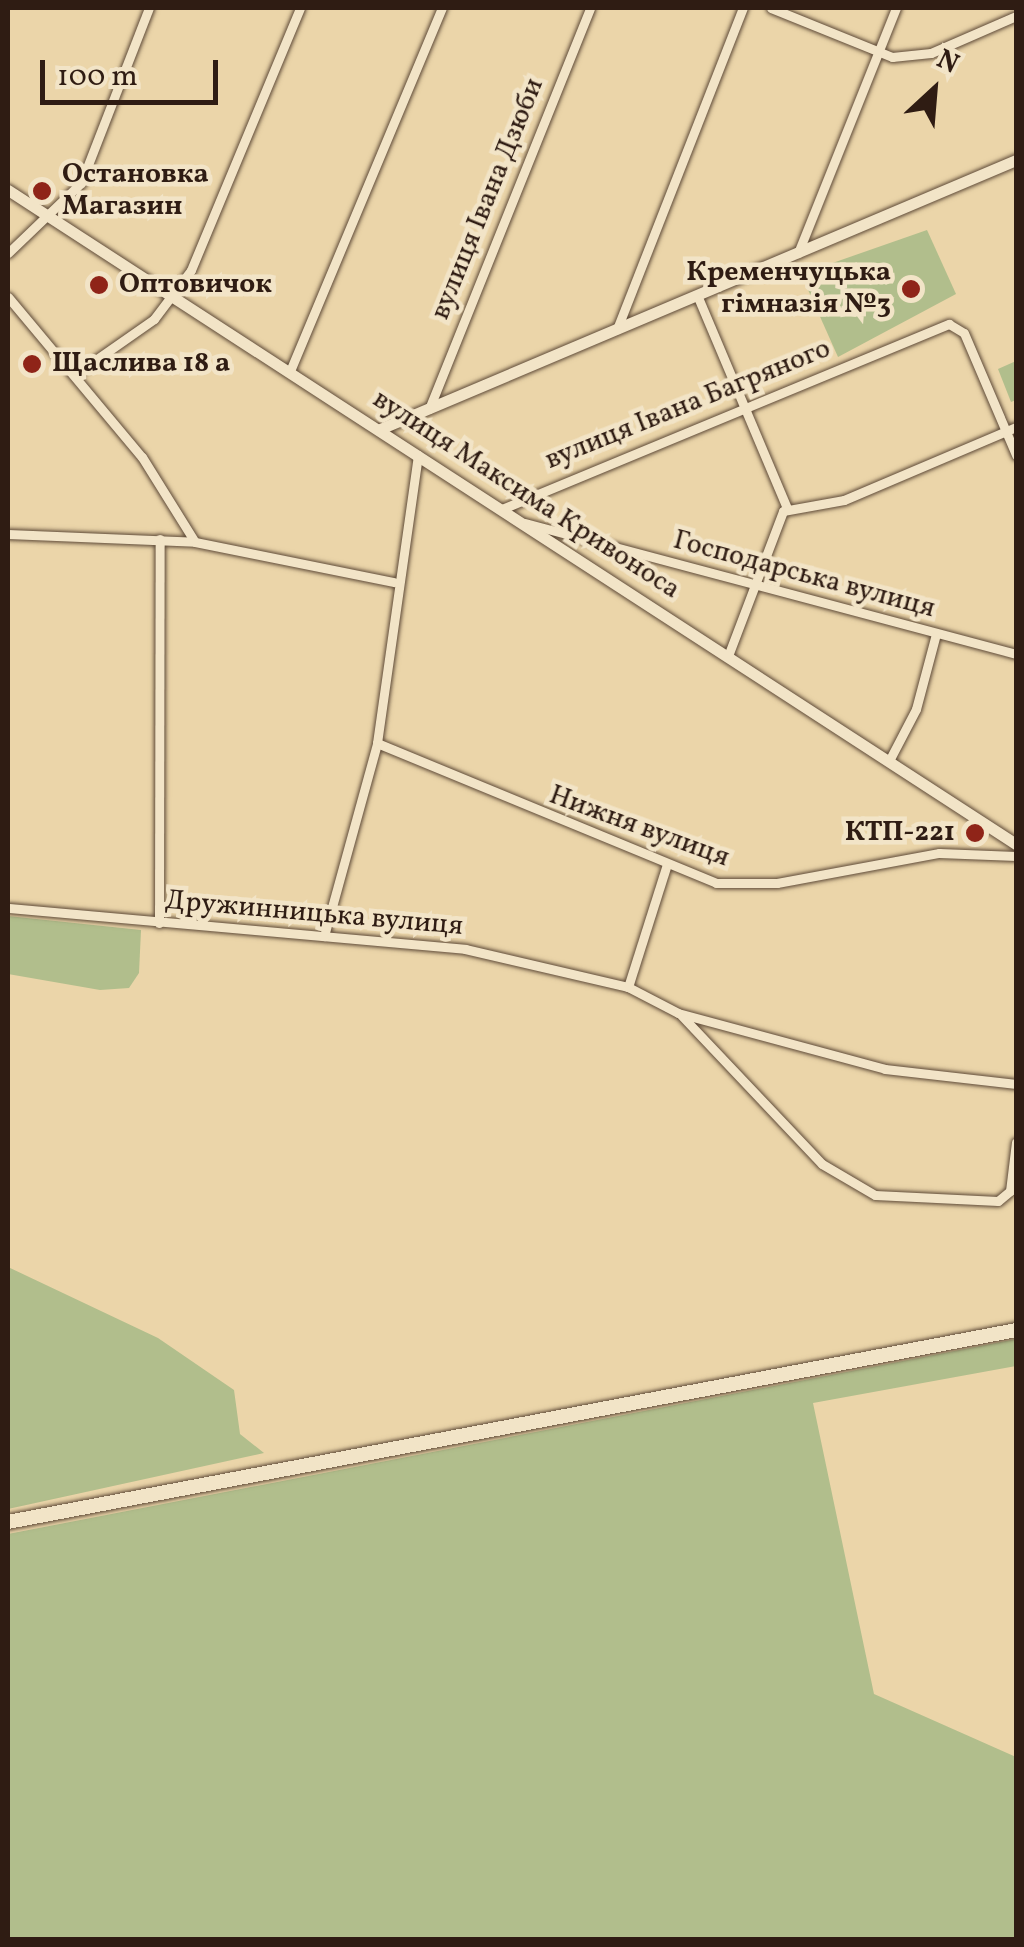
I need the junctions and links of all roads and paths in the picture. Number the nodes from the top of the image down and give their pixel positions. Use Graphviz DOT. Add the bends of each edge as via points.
graph roads {
  1 [pos="150,8"];
  2 [pos="300,8"];
  3 [pos="442,8"];
  4 [pos="590,8"];
  5 [pos="743,8"];
  6 [pos="771,8"];
  7 [pos="896,8"];
  8 [pos="1016,16"];
  9 [pos="878,52"];
  10 [pos="1016,160"];
  11 [pos="8,190"];
  12 [pos="50,217"];
  13 [pos="8,253"];
  14 [pos="798,253"];
  15 [pos="697,295"];
  16 [pos="173,296"];
  17 [pos="8,297"];
  18 [pos="617,329"];
  19 [pos="290,372"];
  20 [pos="77,373"];
  21 [pos="429,408"];
  22 [pos="747,408"];
  23 [pos="1012,429"];
  24 [pos="380,430"];
  25 [pos="418,454"];
  26 [pos="1016,455"];
  27 [pos="788,508"];
  28 [pos="502,509"];
  29 [pos="523,523"];
  30 [pos="8,534"];
  31 [pos="160,539"];
  32 [pos="194,542"];
  33 [pos="394,582"];
  34 [pos="756,585"];
  35 [pos="936,634"];
  36 [pos="1016,654"];
  37 [pos="728,656"];
  38 [pos="377,743"];
  39 [pos="890,759"];
  40 [pos="1016,844"];
  41 [pos="1016,856"];
  42 [pos="666,867"];
  43 [pos="8,908"];
  44 [pos="160,922"];
  45 [pos="324,936"];
  46 [pos="628,987"];
  47 [pos="678,1013"];
  48 [pos="1016,1084"];
  49 [pos="1016,1142"];
  50 [pos="1016,1330"];
  51 [pos="8,1522"];
  1 -- 12 [label="street" via="87,172"];
  2 -- 16 [label="street"];
  3 -- 19 [label="street"];
  4 -- 21 [label="street, вулиця Івана Дзюби"];
  5 -- 18 [label="street"];
  6 -- 9 [label="street"];
  7 -- 9 [label="street"];
  8 -- 9 [label="street" via="930,54"];
  9 -- 14 [label="street"];
  10 -- 14 [label="street"];
  11 -- 12 [label="street, вулиця Максима Кривоноса"];
  12 -- 13 [label="street"];
  12 -- 16 [label="street, вулиця Максима Кривоноса"];
  14 -- 15 [label="street"];
  15 -- 18 [label="street"];
  15 -- 22 [label="street"];
  16 -- 19 [label="street, вулиця Максима Кривоноса"];
  16 -- 20 [label="street"];
  17 -- 20 [label="street"];
  18 -- 21 [label="street"];
  19 -- 24 [label="street, вулиця Максима Кривоноса"];
  20 -- 32 [label="street"];
  21 -- 24 [label="street"];
  22 -- 23 [label="street, вулиця Івана Багряного" via="949,324 964,333"];
  22 -- 27 [label="street"];
  22 -- 28 [label="street, вулиця Івана Багряного"];
  23 -- 26 [label="street"];
  23 -- 27 [label="street" via="844,500"];
  24 -- 25 [label="street, вулиця Максима Кривоноса"];
  25 -- 28 [label="street, вулиця Максима Кривоноса"];
  25 -- 33 [label="street"];
  27 -- 34 [label="street"];
  28 -- 29 [label="street, вулиця Максима Кривоноса"];
  29 -- 34 [label="street, Господарська вулиця"];
  29 -- 37 [label="street, вулиця Максима Кривоноса"];
  30 -- 31 [label="street"];
  31 -- 32 [label="street"];
  31 -- 44 [label="street"];
  32 -- 33 [label="street"];
  33 -- 38 [label="street"];
  34 -- 35 [label="street, Господарська вулиця"];
  34 -- 37 [label="street"];
  35 -- 36 [label="street, Господарська вулиця"];
  35 -- 39 [label="street" via="916,709"];
  37 -- 39 [label="street, вулиця Максима Кривоноса"];
  38 -- 42 [label="street, Нижня вулиця"];
  38 -- 45 [label="street"];
  39 -- 40 [label="street, вулиця Максима Кривоноса"];
  41 -- 42 [label="street, Нижня вулиця" via="940,853 742,887"];
  42 -- 46 [label="street"];
  43 -- 44 [label="street, Дружинницька вулиця"];
  44 -- 45 [label="street, Дружинницька вулиця"];
  45 -- 46 [label="street, Дружинницька вулиця" via="466,949"];
  46 -- 47 [label="street, Дружинницька вулиця"];
  47 -- 48 [label="street, Дружинницька вулиця" via="910,1074"];
  47 -- 49 [label="street" via="822,1164 874,1195 998,1201 1010,1191"];
  50 -- 51 [label="main road"];
}
